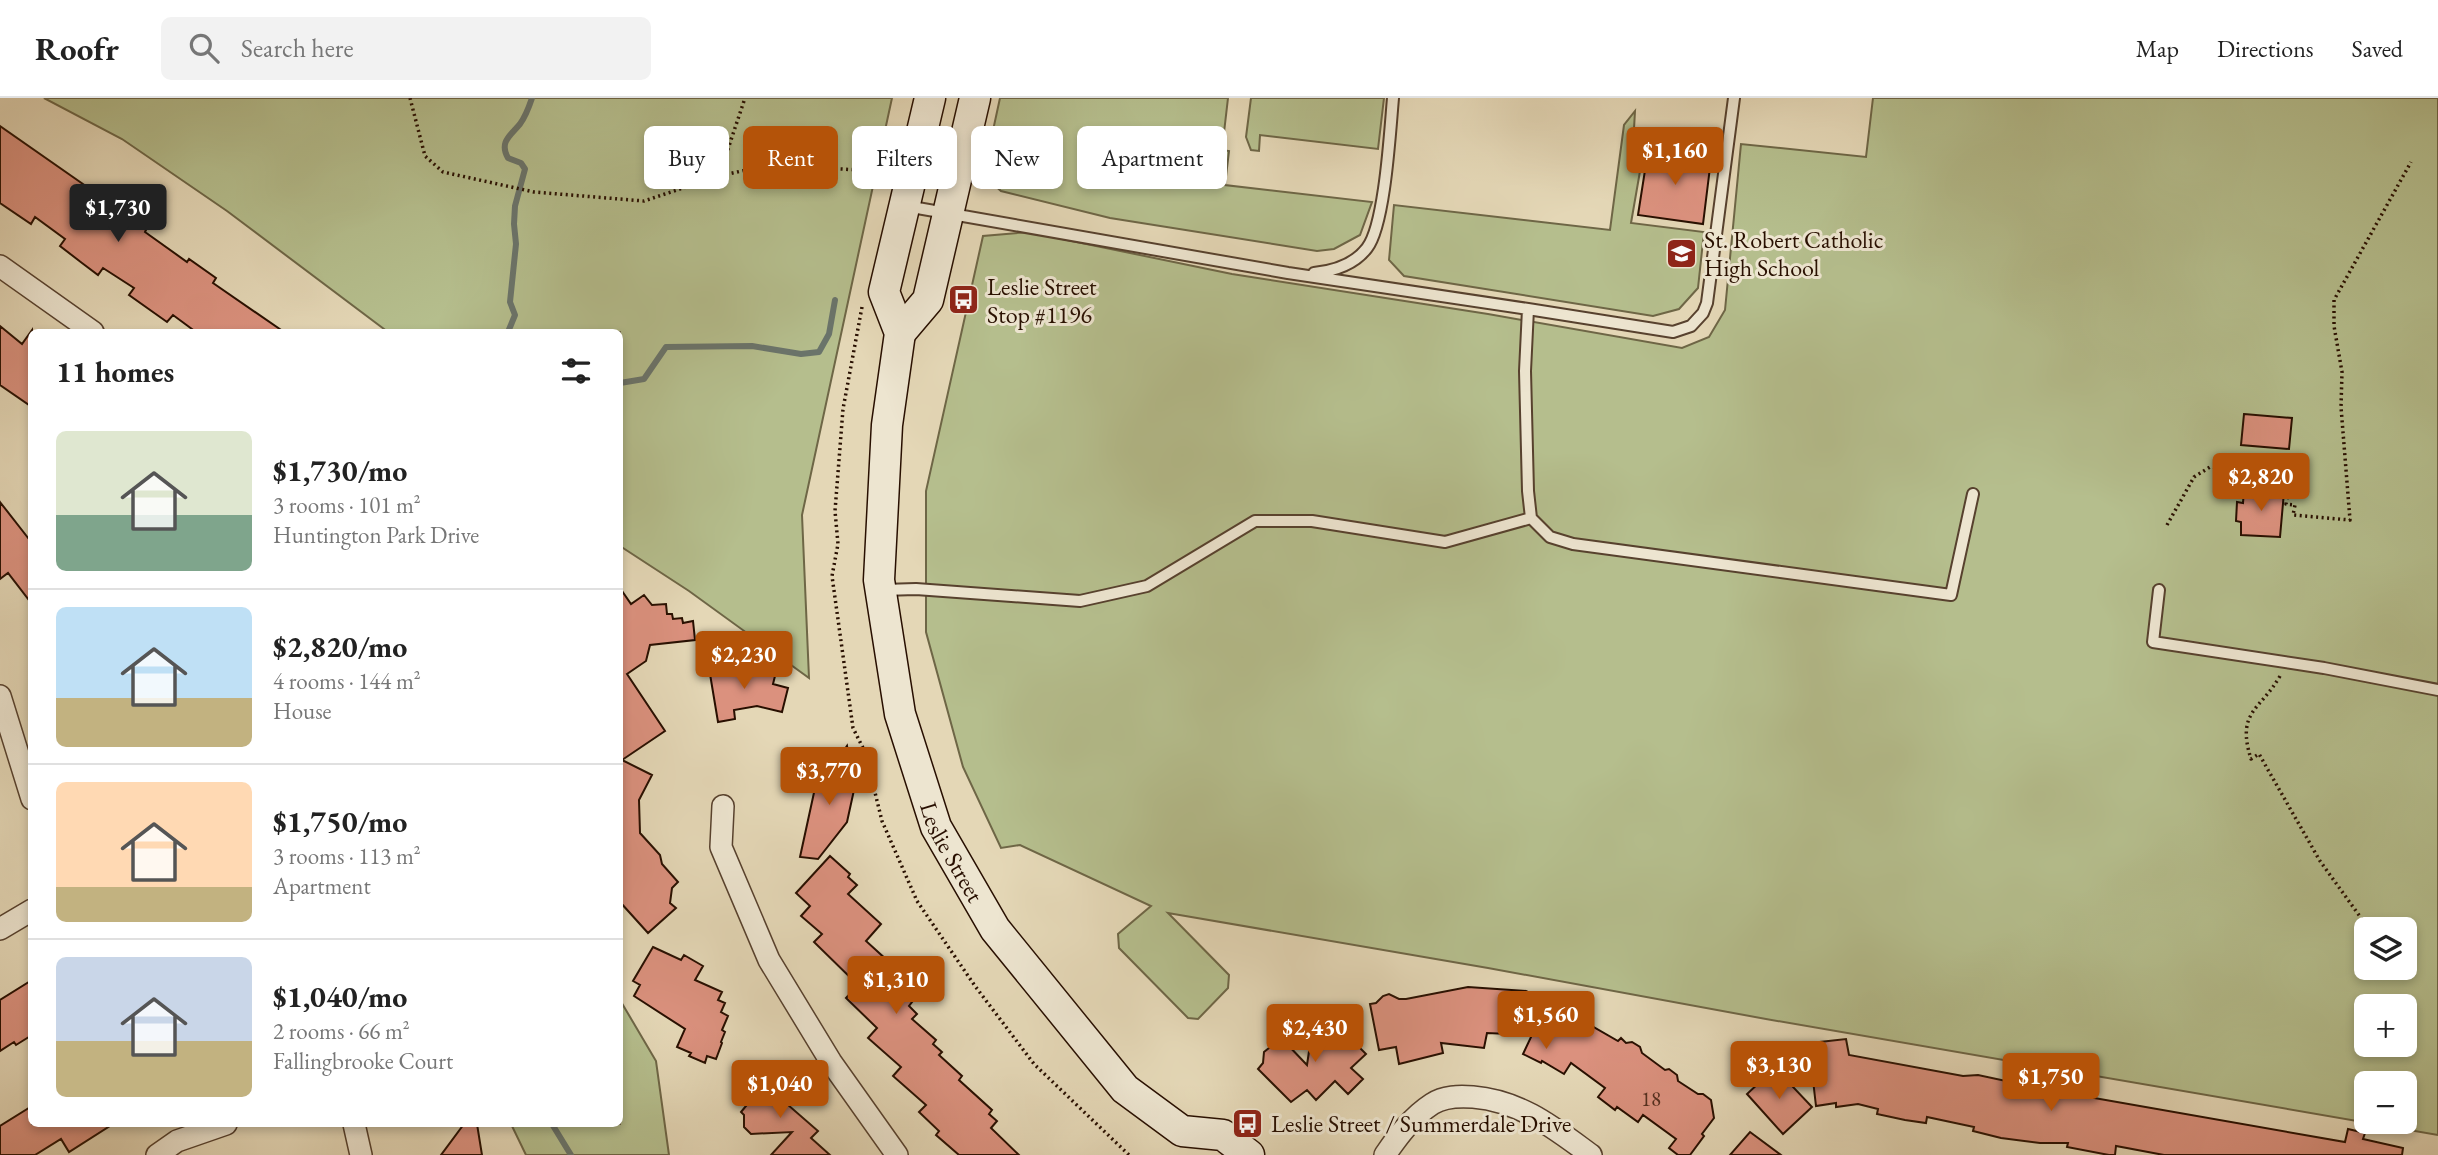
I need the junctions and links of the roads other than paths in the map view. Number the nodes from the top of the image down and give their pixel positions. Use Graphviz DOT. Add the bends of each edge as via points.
graph roads {
  1 [pos="930,98"];
  2 [pos="975,98"];
  3 [pos="1394,98"];
  4 [pos="1734,98"];
  5 [pos="897,192"];
  6 [pos="949,213"];
  7 [pos="0,266"];
  8 [pos="1288,273"];
  9 [pos="1528,309"];
  10 [pos="89,329"];
  11 [pos="900,333"];
  12 [pos="1973,494"];
  13 [pos="1531,519"];
  14 [pos="881,590"];
  15 [pos="2160,590"];
  16 [pos="2438,690"];
  17 [pos="0,695"];
  18 [pos="28,786"];
  19 [pos="723,806"];
  20 [pos="28,912"];
  21 [pos="0,929"];
  22 [pos="217,1127"];
  23 [pos="355,1127"];
  24 [pos="1186,1143"];
  25 [pos="157,1155"];
  26 [pos="360,1155"];
  27 [pos="897,1155"];
  28 [pos="1249,1155"];
  29 [pos="1384,1155"];
  30 [pos="1591,1155"];
  1 -- 5 [label="main road, Leslie Street"];
  2 -- 6 [label="main road"];
  3 -- 8 [label="lane" via="1376,234 1367,249 1355,260 1325,272"];
  4 -- 9 [label="lane" via="1707,303 1692,327 1661,331"];
  5 -- 6 [label="lane"];
  5 -- 11 [label="main road, Leslie Street" via="884,292"];
  6 -- 8 [label="lane"];
  6 -- 11 [label="main road" via="928,300"];
  7 -- 10 [label="street"];
  8 -- 9 [label="lane"];
  9 -- 13 [label="lane" via="1525,371"];
  11 -- 14 [label="main road, Leslie Street" via="887,425"];
  12 -- 13 [label="lane" via="1951,595 1573,544 1550,537"];
  13 -- 14 [label="lane" via="1445,542 1312,521 1255,521 1147,586 1080,601"];
  14 -- 24 [label="main road, Leslie Street" via="900,714 936,827 995,929 1125,1089"];
  15 -- 16 [label="lane" via="2153,642"];
  17 -- 18 [label="street"];
  19 -- 27 [label="street" via="721,847 769,960 831,1062"];
  20 -- 21 [label="street"];
  22 -- 25 [label="street" via="177,1141"];
  23 -- 26 [label="street"];
  24 -- 28 [label="main road, Leslie Street" via="1223,1135"];
  29 -- 30 [label="street" via="1407,1125 1433,1103 1455,1096 1521,1107"];
}
